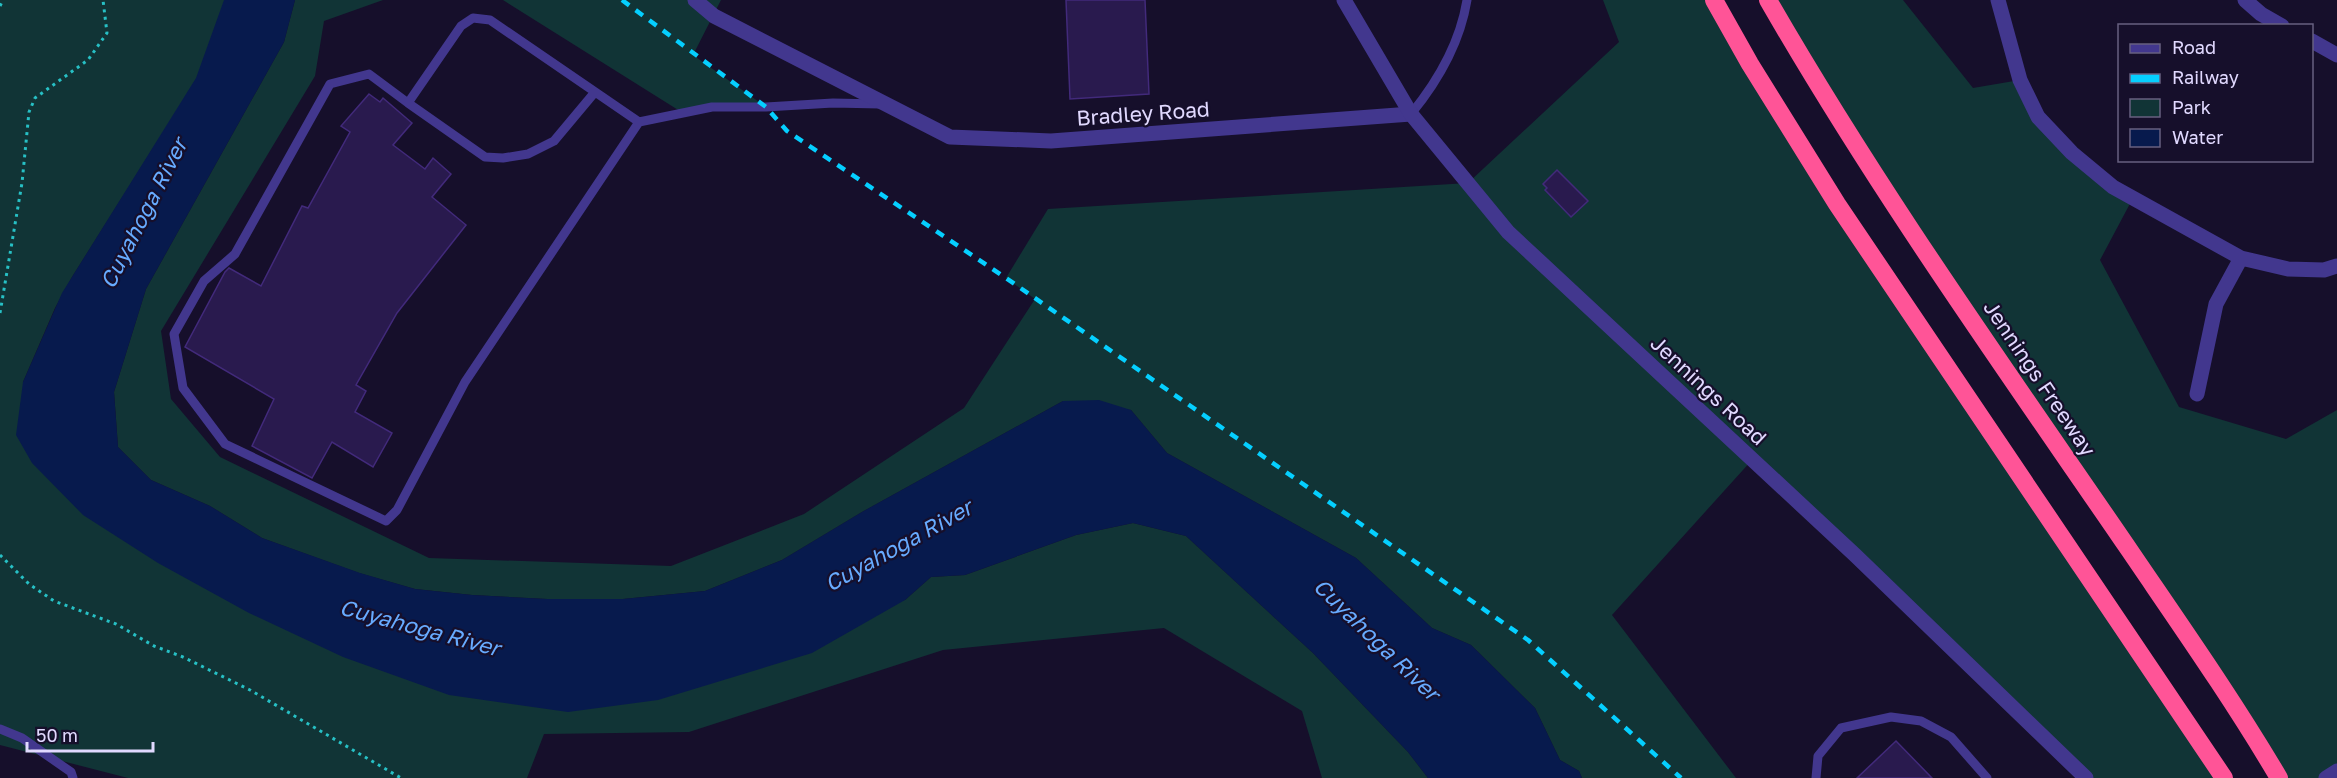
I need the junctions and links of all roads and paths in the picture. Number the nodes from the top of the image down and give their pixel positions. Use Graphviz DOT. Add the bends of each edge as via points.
graph roads {
  1 [pos="3,0"];
  2 [pos="102,0"];
  3 [pos="695,0"];
  4 [pos="1344,0"];
  5 [pos="1467,0"];
  6 [pos="1714,0"];
  7 [pos="1768,0"];
  8 [pos="1998,0"];
  9 [pos="2245,0"];
  10 [pos="0,6"];
  11 [pos="2278,24"];
  12 [pos="2313,42"];
  13 [pos="2337,55"];
  14 [pos="595,92"];
  15 [pos="408,103"];
  16 [pos="886,104"];
  17 [pos="1411,114"];
  18 [pos="639,122"];
  19 [pos="2241,258"];
  20 [pos="2337,266"];
  21 [pos="0,313"];
  22 [pos="2196,394"];
  23 [pos="0,555"];
  24 [pos="0,729"];
  25 [pos="2337,771"];
  26 [pos="2224,777"];
  27 [pos="73,778"];
  28 [pos="401,778"];
  29 [pos="1816,778"];
  30 [pos="1987,778"];
  31 [pos="2086,778"];
  32 [pos="2279,778"];
  33 [pos="2326,778"];
  1 -- 10 [label="path"];
  2 -- 21 [label="path" via="106,33 88,60 35,98 29,112 22,183"];
  3 -- 16 [label="street, Bradley Road" via="714,16"];
  4 -- 17 [label="street, Jennings Road"];
  5 -- 17 [label="lane" via="1452,49 1433,86"];
  6 -- 26 [label="highway" via="1838,204"];
  7 -- 32 [label="highway, Jennings Freeway" via="1888,195 2188,636"];
  8 -- 19 [label="street" via="2017,70 2038,117 2072,153 2113,187"];
  9 -- 11 [label="street"];
  12 -- 13 [label="street"];
  14 -- 15 [label="lane" via="554,141 528,154 503,158 485,157"];
  14 -- 15 [label="lane" via="489,20 473,18 461,26"];
  14 -- 18 [label="lane"];
  15 -- 18 [label="lane" via="369,74 330,84 235,254 204,281 174,334 183,388 225,444 386,520 396,510 465,382"];
  16 -- 17 [label="street, Bradley Road" via="950,137 1052,141"];
  16 -- 18 [label="lane, Bradley Road" via="711,107"];
  17 -- 31 [label="street, Jennings Road" via="1508,232 1846,547"];
  19 -- 20 [label="street" via="2288,270"];
  19 -- 22 [label="street" via="2216,304"];
  23 -- 28 [label="path" via="54,601 116,624 250,690"];
  24 -- 27 [label="lane" via="22,738 71,772"];
  25 -- 33 [label="street"];
  29 -- 30 [label="lane" via="1818,756 1841,728 1890,717 1921,721 1951,737"];
}
